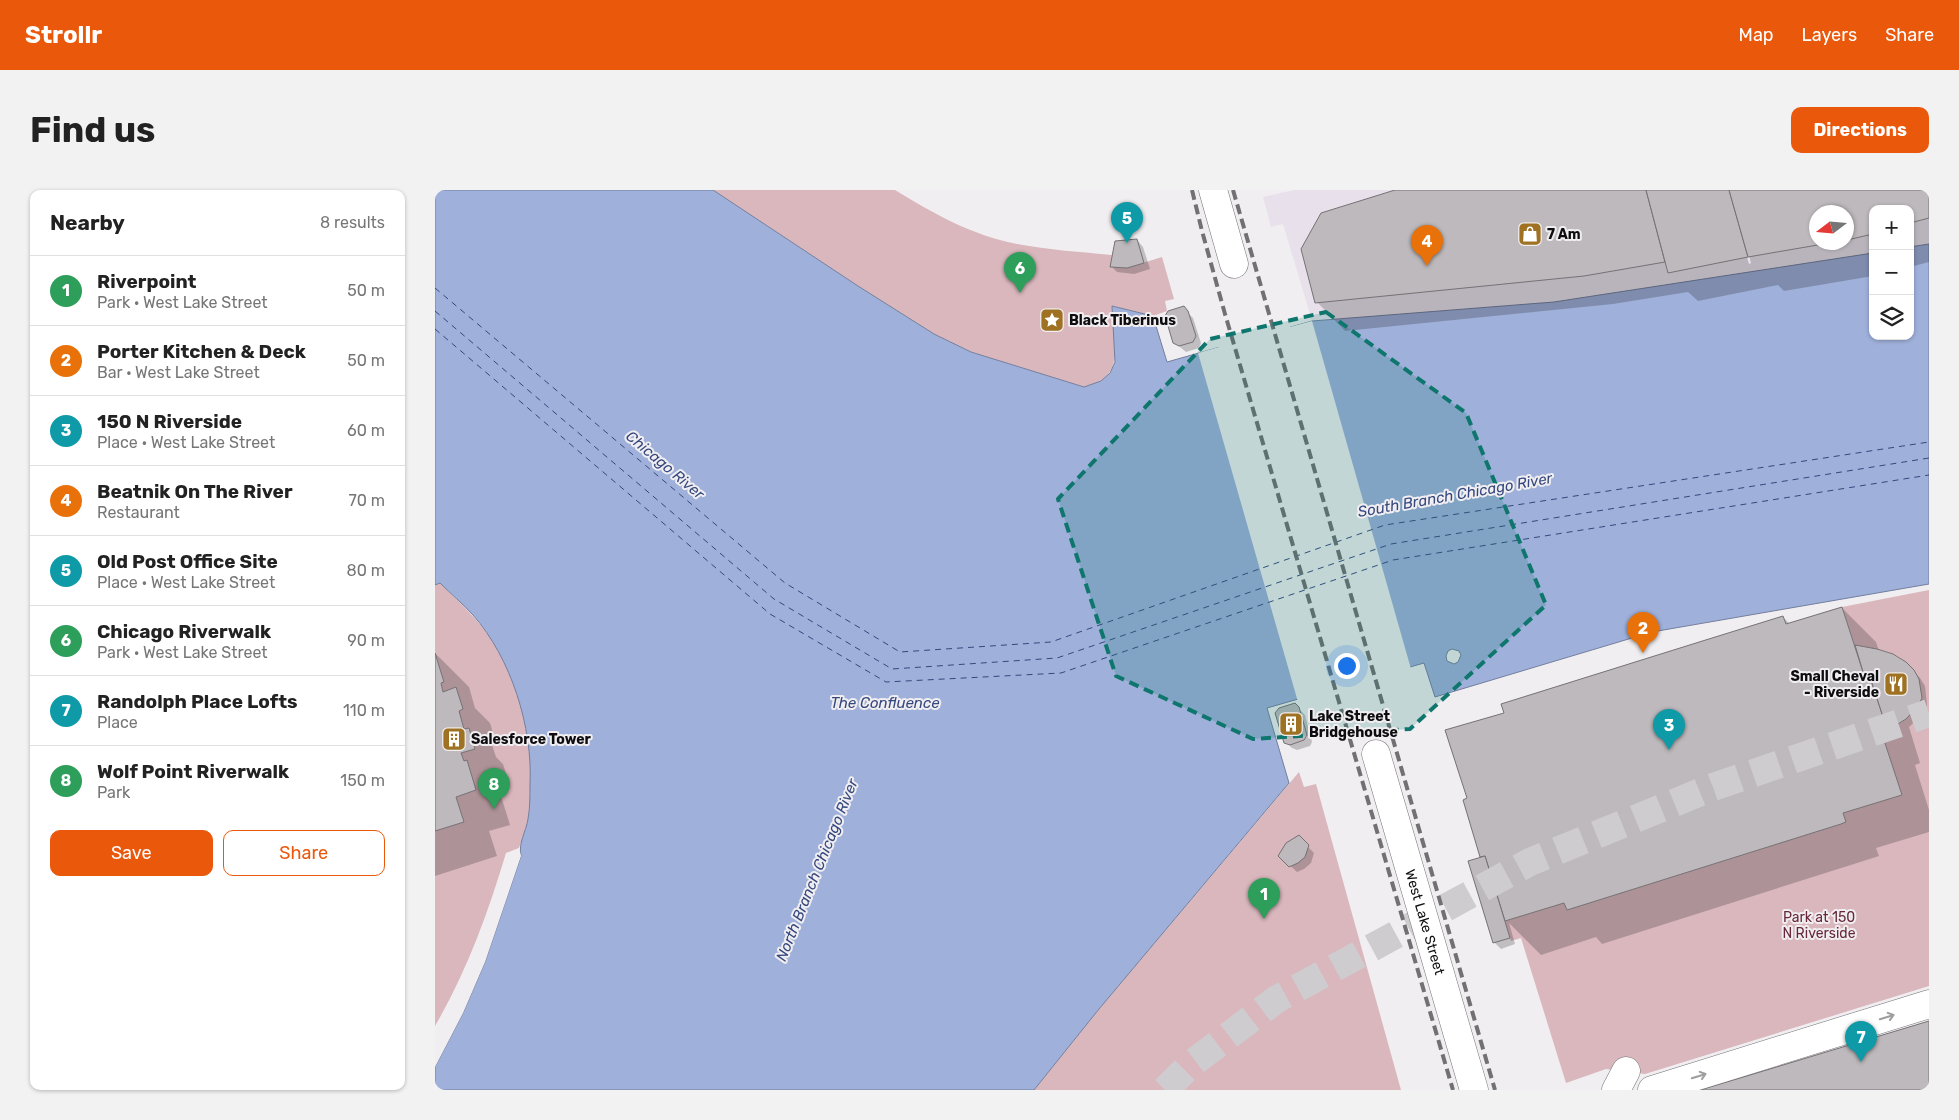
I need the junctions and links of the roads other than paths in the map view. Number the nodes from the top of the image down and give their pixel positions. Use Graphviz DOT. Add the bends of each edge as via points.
graph roads {
  1 [pos="1213,190"];
  2 [pos="1234,264"];
  3 [pos="1376,754"];
  4 [pos="1929,1004"];
  5 [pos="1475,1090"];
  6 [pos="1652,1090"];
  1 -- 2 [label="main road"];
  3 -- 5 [label="main road, West Lake Street"];
  6 -- 4 [label="main road, one-way"];
}
